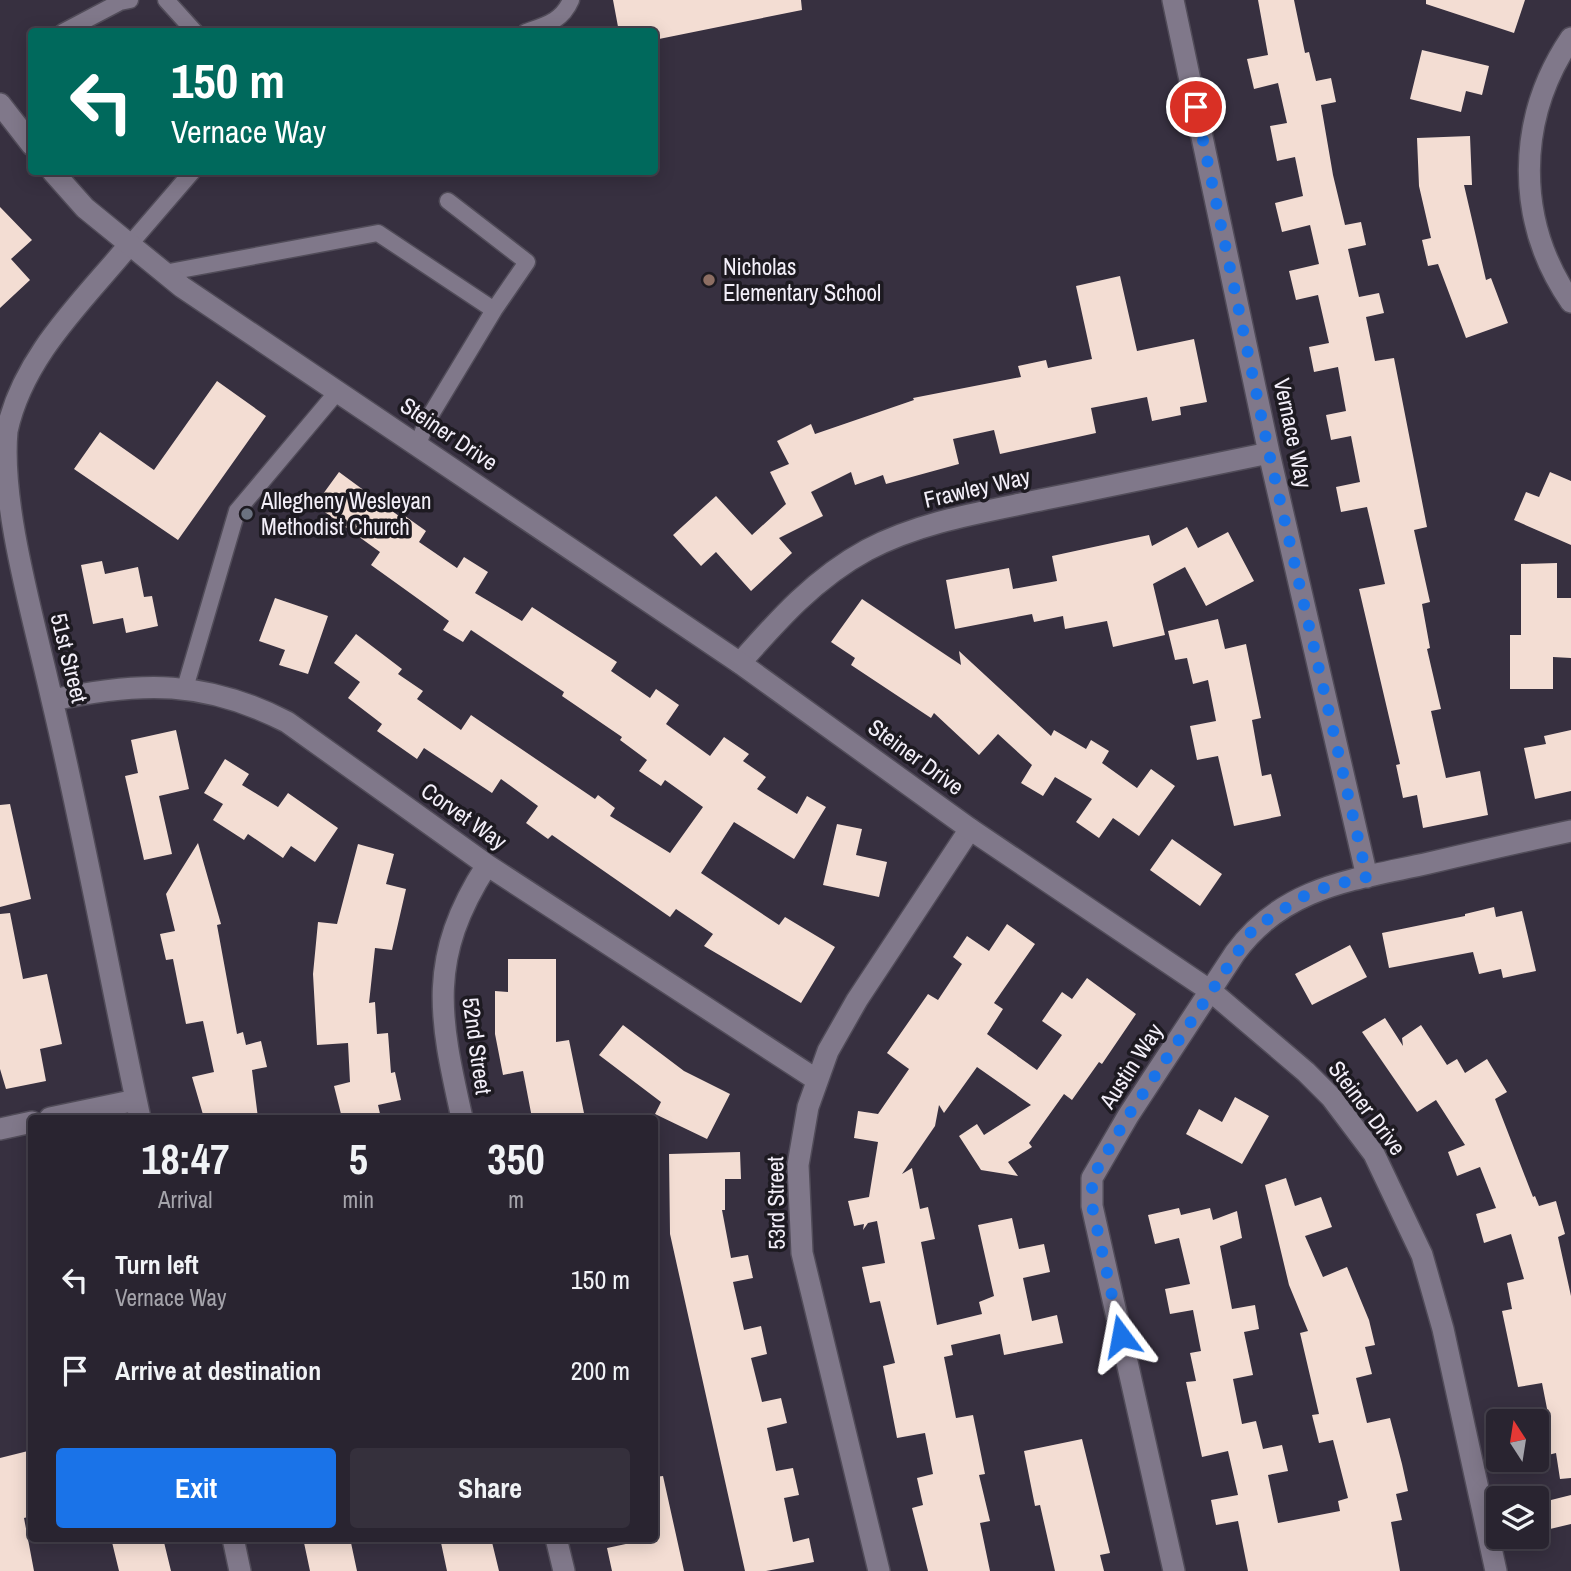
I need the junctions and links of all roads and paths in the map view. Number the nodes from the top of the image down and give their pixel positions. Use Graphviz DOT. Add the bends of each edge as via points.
graph roads {
  1 [pos="130,0"];
  2 [pos="166,0"];
  3 [pos="571,0"];
  4 [pos="1173,0"];
  5 [pos="71,28"];
  6 [pos="191,28"];
  7 [pos="538,28"];
  8 [pos="1571,38"];
  9 [pos="0,104"];
  10 [pos="28,140"];
  11 [pos="56,175"];
  12 [pos="184,175"];
  13 [pos="448,201"];
  14 [pos="130,244"];
  15 [pos="164,272"];
  16 [pos="1571,302"];
  17 [pos="494,310"];
  18 [pos="337,392"];
  19 [pos="418,444"];
  20 [pos="1269,453"];
  21 [pos="740,663"];
  22 [pos="185,688"];
  23 [pos="52,700"];
  24 [pos="970,829"];
  25 [pos="1571,831"];
  26 [pos="488,865"];
  27 [pos="1367,877"];
  28 [pos="1212,992"];
  29 [pos="817,1080"];
  30 [pos="138,1109"];
  31 [pos="79,1115"];
  32 [pos="461,1115"];
  33 [pos="28,1123"];
  34 [pos="0,1129"];
  35 [pos="234,1542"];
  36 [pos="557,1542"];
  37 [pos="240,1571"];
  38 [pos="564,1571"];
  39 [pos="879,1571"];
  40 [pos="1174,1571"];
  41 [pos="1496,1571"];
  1 -- 5 [label="lane"];
  2 -- 6 [label="lane"];
  3 -- 7 [label="lane" via="551,24"];
  4 -- 20 [label="street, Vernace Way"];
  8 -- 16 [label="street" via="1545,84 1535,114 1528,176 1538,237"];
  9 -- 10 [label="street"];
  11 -- 14 [label="street, Steiner Drive" via="85,208"];
  12 -- 14 [label="lane"];
  13 -- 17 [label="lane" via="527,262"];
  14 -- 15 [label="street, Steiner Drive"];
  14 -- 23 [label="street, 51st Street" via="40,352 25,377 6,432 2,460 7,517"];
  15 -- 17 [label="lane" via="377,233"];
  15 -- 18 [label="street, Steiner Drive"];
  17 -- 19 [label="lane" via="427,421"];
  18 -- 19 [label="street, Steiner Drive"];
  18 -- 22 [label="lane" via="237,511"];
  19 -- 21 [label="street, Steiner Drive"];
  20 -- 21 [label="street, Frawley Way" via="948,519 902,534 866,551 817,584"];
  20 -- 27 [label="street, Vernace Way"];
  21 -- 24 [label="street, Steiner Drive"];
  22 -- 23 [label="street, Corvet Way" via="121,687"];
  22 -- 26 [label="street, Corvet Way" via="235,699 287,722"];
  23 -- 30 [label="street, 51st Street"];
  24 -- 28 [label="street, Steiner Drive"];
  24 -- 29 [label="street, 53rd Street" via="857,1000"];
  25 -- 27 [label="street, Austin Way"];
  26 -- 29 [label="street, Corvet Way"];
  26 -- 32 [label="street, 52nd Street" via="459,914 444,967 442,1022"];
  27 -- 28 [label="street, Austin Way" via="1329,886 1277,911 1253,929"];
  28 -- 40 [label="street, Austin Way" via="1092,1178 1092,1206"];
  28 -- 41 [label="street, Steiner Drive" via="1331,1097 1374,1154 1404,1211 1443,1329"];
  29 -- 39 [label="street, 53rd Street" via="798,1165 801,1243"];
  30 -- 31 [label="street"];
  33 -- 34 [label="street"];
  35 -- 37 [label="street"];
  36 -- 38 [label="street"];
}
